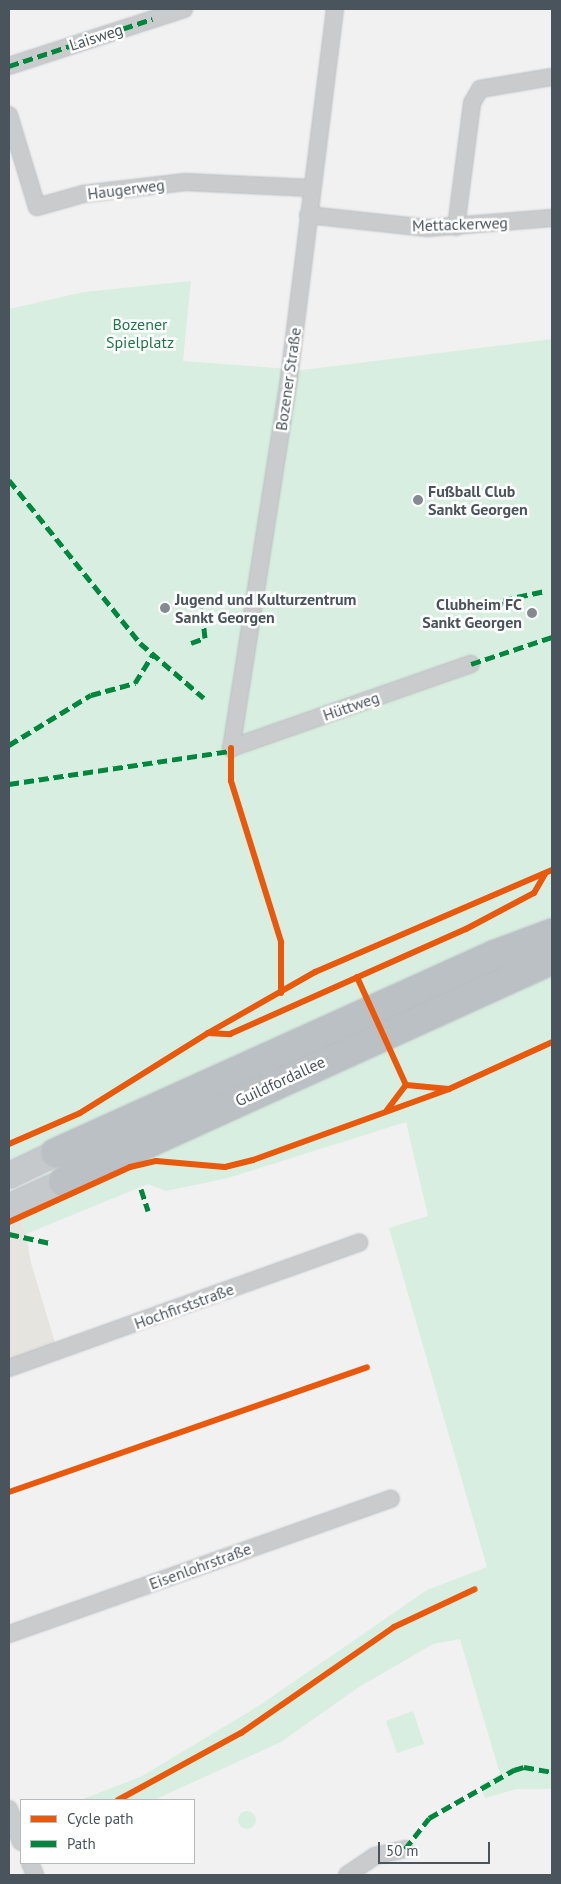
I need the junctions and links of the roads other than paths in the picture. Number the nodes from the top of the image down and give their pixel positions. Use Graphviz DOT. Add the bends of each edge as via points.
graph roads {
  1 [pos="184,9"];
  2 [pos="335,9"];
  3 [pos="150,14"];
  4 [pos="9,66"];
  5 [pos="552,77"];
  6 [pos="9,115"];
  7 [pos="311,188"];
  8 [pos="308,215"];
  9 [pos="552,218"];
  10 [pos="456,227"];
  11 [pos="471,664"];
  12 [pos="231,748"];
  13 [pos="552,933"];
  14 [pos="552,960"];
  15 [pos="55,1153"];
  16 [pos="9,1174"];
  17 [pos="63,1182"];
  18 [pos="9,1206"];
  19 [pos="359,1243"];
  20 [pos="9,1368"];
  21 [pos="391,1499"];
  22 [pos="9,1634"];
  23 [pos="9,1809"];
  24 [pos="20,1839"];
  25 [pos="405,1849"];
  26 [pos="347,1875"];
  1 -- 3 [label="street, Laisweg"];
  2 -- 7 [label="street, Bozener Straße"];
  3 -- 4 [label="street, Laisweg"];
  5 -- 10 [label="street" via="480,89 472,102"];
  6 -- 7 [label="street, Haugerweg" via="37,207 84,194 185,182"];
  7 -- 8 [label="street, Bozener Straße"];
  8 -- 10 [label="street, Mettackerweg"];
  8 -- 12 [label="street, Bozener Straße" via="289,379"];
  9 -- 10 [label="street, Mettackerweg"];
  11 -- 12 [label="street, Hüttweg"];
  13 -- 15 [label="highway, Guildfordallee" via="468,966"];
  14 -- 17 [label="highway, Guildfordallee"];
  15 -- 16 [label="main road, Guildfordallee"];
  17 -- 18 [label="main road, Guildfordallee"];
  19 -- 20 [label="street, Hochfirststraße"];
  21 -- 22 [label="street, Eisenlohrstraße"];
  23 -- 24 [label="street"];
  25 -- 26 [label="street" via="375,1856"];
}
